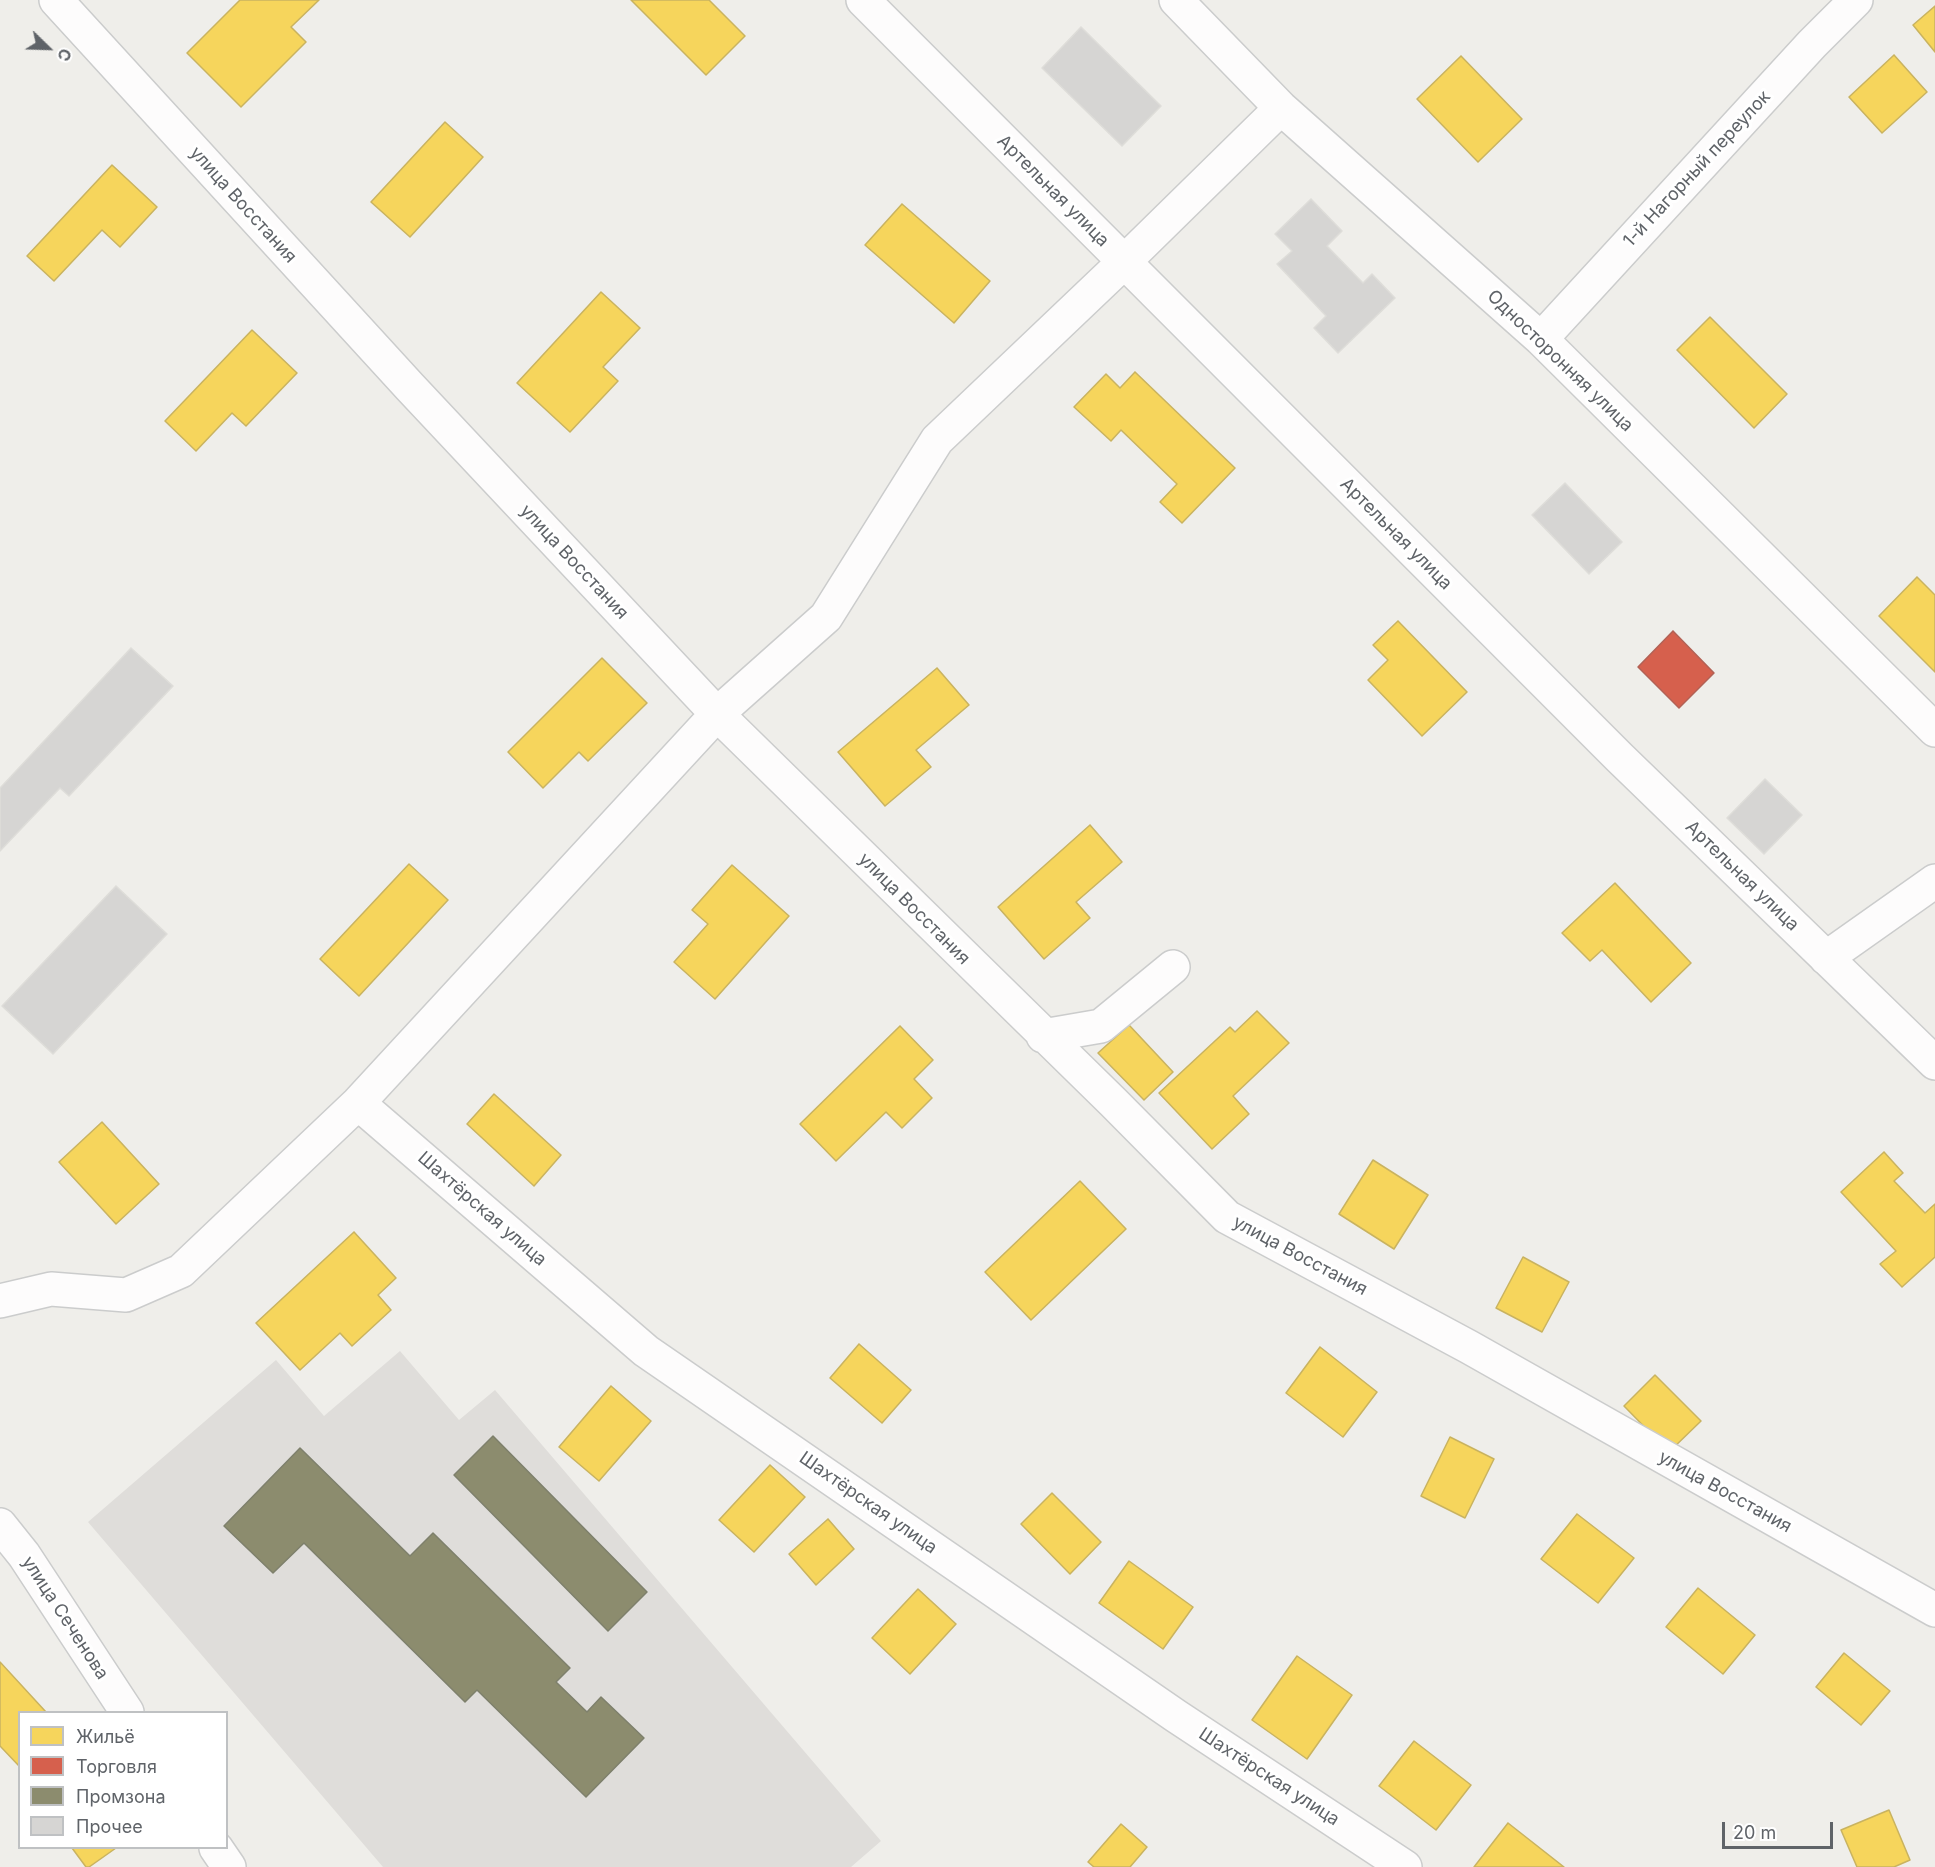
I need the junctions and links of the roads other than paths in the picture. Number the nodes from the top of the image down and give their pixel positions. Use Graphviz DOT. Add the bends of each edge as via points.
graph roads {
  1 [pos="56,0"];
  2 [pos="863,0"];
  3 [pos="1176,0"];
  4 [pos="1856,0"];
  5 [pos="1281,108"];
  6 [pos="1124,262"];
  7 [pos="1541,339"];
  8 [pos="717,714"];
  9 [pos="1935,730"];
  10 [pos="1935,881"];
  11 [pos="1826,958"];
  12 [pos="1173,967"];
  13 [pos="1043,1036"];
  14 [pos="1935,1063"];
  15 [pos="358,1103"];
  16 [pos="0,1301"];
  17 [pos="0,1525"];
  18 [pos="1935,1610"];
  19 [pos="127,1711"];
  20 [pos="217,1849"];
  21 [pos="229,1867"];
  22 [pos="1405,1867"];
  1 -- 8 [label="street, улица Восстания" via="410,387"];
  2 -- 6 [label="street, Артельная улица"];
  3 -- 5 [label="street, Односторонняя улица"];
  4 -- 7 [label="street, 1-й Нагорный переулок"];
  5 -- 6 [label="street"];
  5 -- 7 [label="street, Односторонняя улица"];
  6 -- 8 [label="street" via="937,440 826,617"];
  6 -- 11 [label="street, Артельная улица"];
  7 -- 9 [label="street, Односторонняя улица"];
  8 -- 13 [label="street, улица Восстания"];
  8 -- 15 [label="street"];
  10 -- 11 [label="street"];
  11 -- 14 [label="street, Артельная улица"];
  12 -- 13 [label="street" via="1101,1026"];
  13 -- 18 [label="street, улица Восстания" via="1227,1217 1469,1347"];
  15 -- 16 [label="street" via="181,1271 126,1295 51,1289"];
  15 -- 22 [label="street, Шахтёрская улица" via="646,1351 1176,1716"];
  17 -- 19 [label="street, улица Сеченова"];
  20 -- 21 [label="street"];
}
